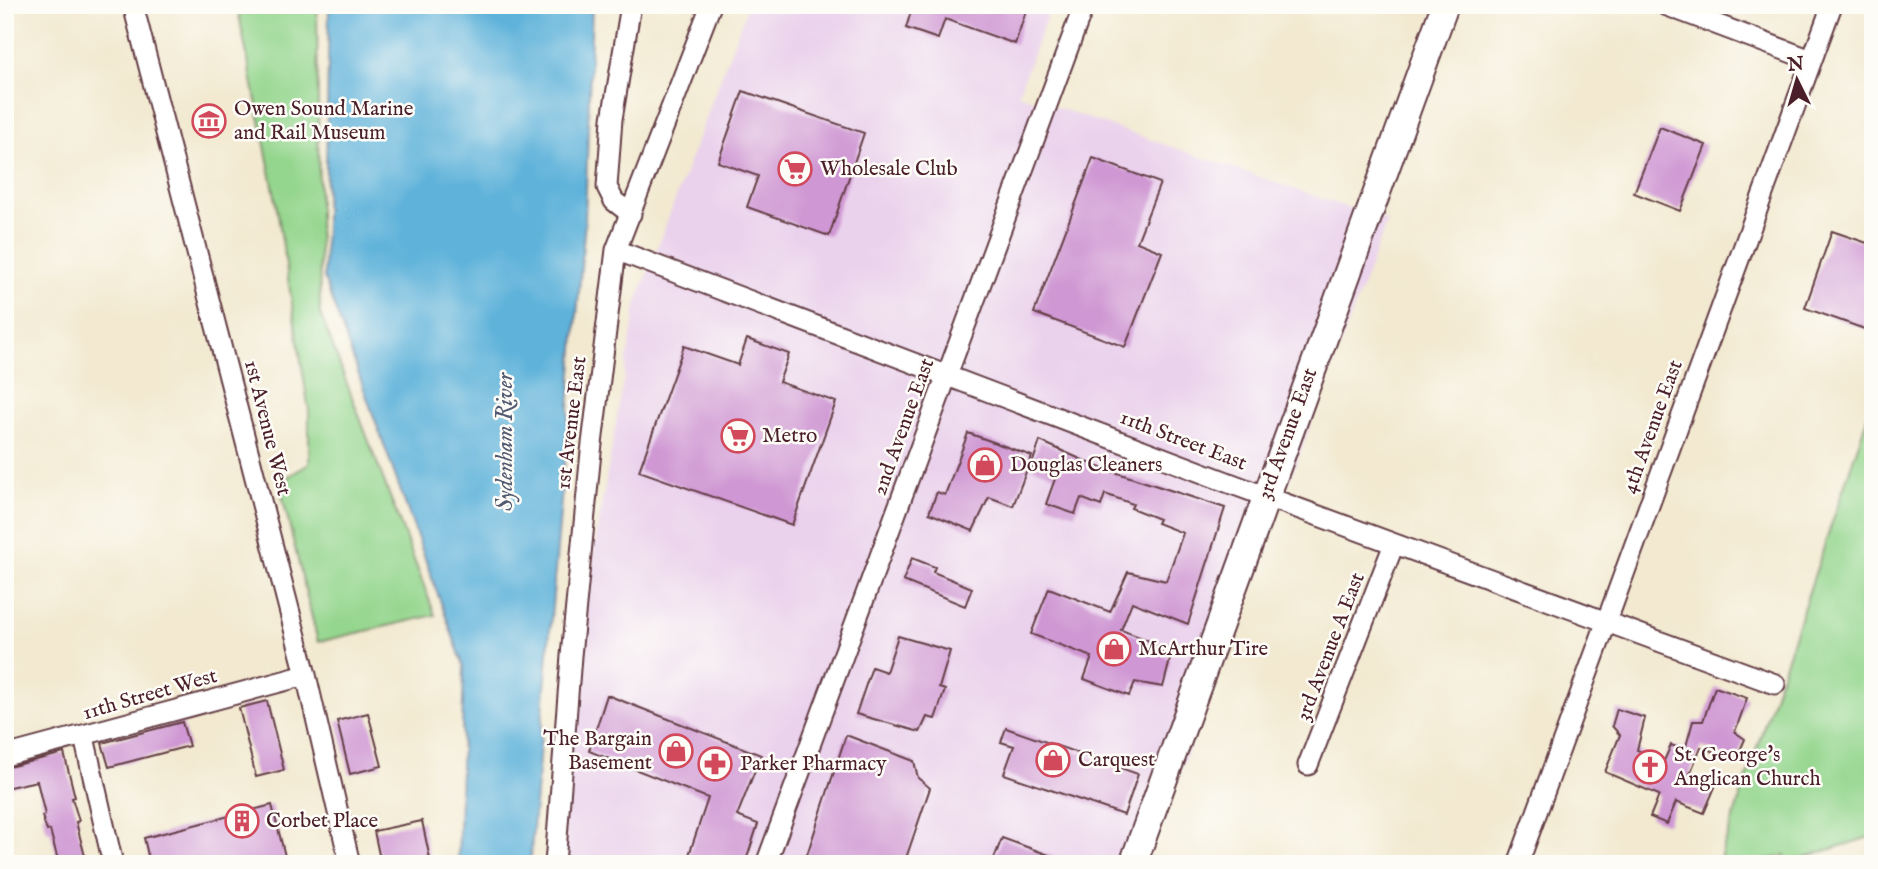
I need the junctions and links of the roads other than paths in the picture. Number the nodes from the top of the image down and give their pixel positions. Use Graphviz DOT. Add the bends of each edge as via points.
graph roads {
  1 [pos="133,5"];
  2 [pos="631,5"];
  3 [pos="712,5"];
  4 [pos="1084,5"];
  5 [pos="1445,5"];
  6 [pos="1665,5"];
  7 [pos="1832,5"];
  8 [pos="1811,60"];
  9 [pos="631,214"];
  10 [pos="616,250"];
  11 [pos="947,377"];
  12 [pos="1265,496"];
  13 [pos="1394,544"];
  14 [pos="1606,622"];
  15 [pos="306,675"];
  16 [pos="1775,684"];
  17 [pos="84,737"];
  18 [pos="5,756"];
  19 [pos="1308,765"];
  20 [pos="113,864"];
  21 [pos="350,864"];
  22 [pos="555,864"];
  23 [pos="766,864"];
  24 [pos="1133,864"];
  25 [pos="1518,864"];
  1 -- 15 [label="street, 1st Avenue West"];
  2 -- 9 [label="street" via="612,119 607,187 614,201"];
  3 -- 9 [label="street, 1st Avenue East"];
  4 -- 11 [label="street, 2nd Avenue East"];
  5 -- 12 [label="main road, 3rd Avenue East"];
  6 -- 8 [label="street"];
  7 -- 8 [label="street, 4th Avenue East"];
  8 -- 14 [label="street, 4th Avenue East"];
  9 -- 10 [label="street, 1st Avenue East"];
  10 -- 11 [label="street, 11th Street East"];
  10 -- 22 [label="street, 1st Avenue East" via="570,656"];
  11 -- 12 [label="street, 11th Street East"];
  11 -- 23 [label="street, 2nd Avenue East"];
  12 -- 13 [label="street, 11th Street East"];
  12 -- 24 [label="main road, 3rd Avenue East"];
  13 -- 14 [label="street, 11th Street East"];
  13 -- 19 [label="street, 3rd Avenue A East"];
  14 -- 16 [label="street, 11th Street East"];
  14 -- 25 [label="street, 4th Avenue East"];
  15 -- 17 [label="street, 11th Street West"];
  15 -- 21 [label="street, 1st Avenue West"];
  17 -- 18 [label="street, 11th Street West"];
  17 -- 20 [label="street"];
}
